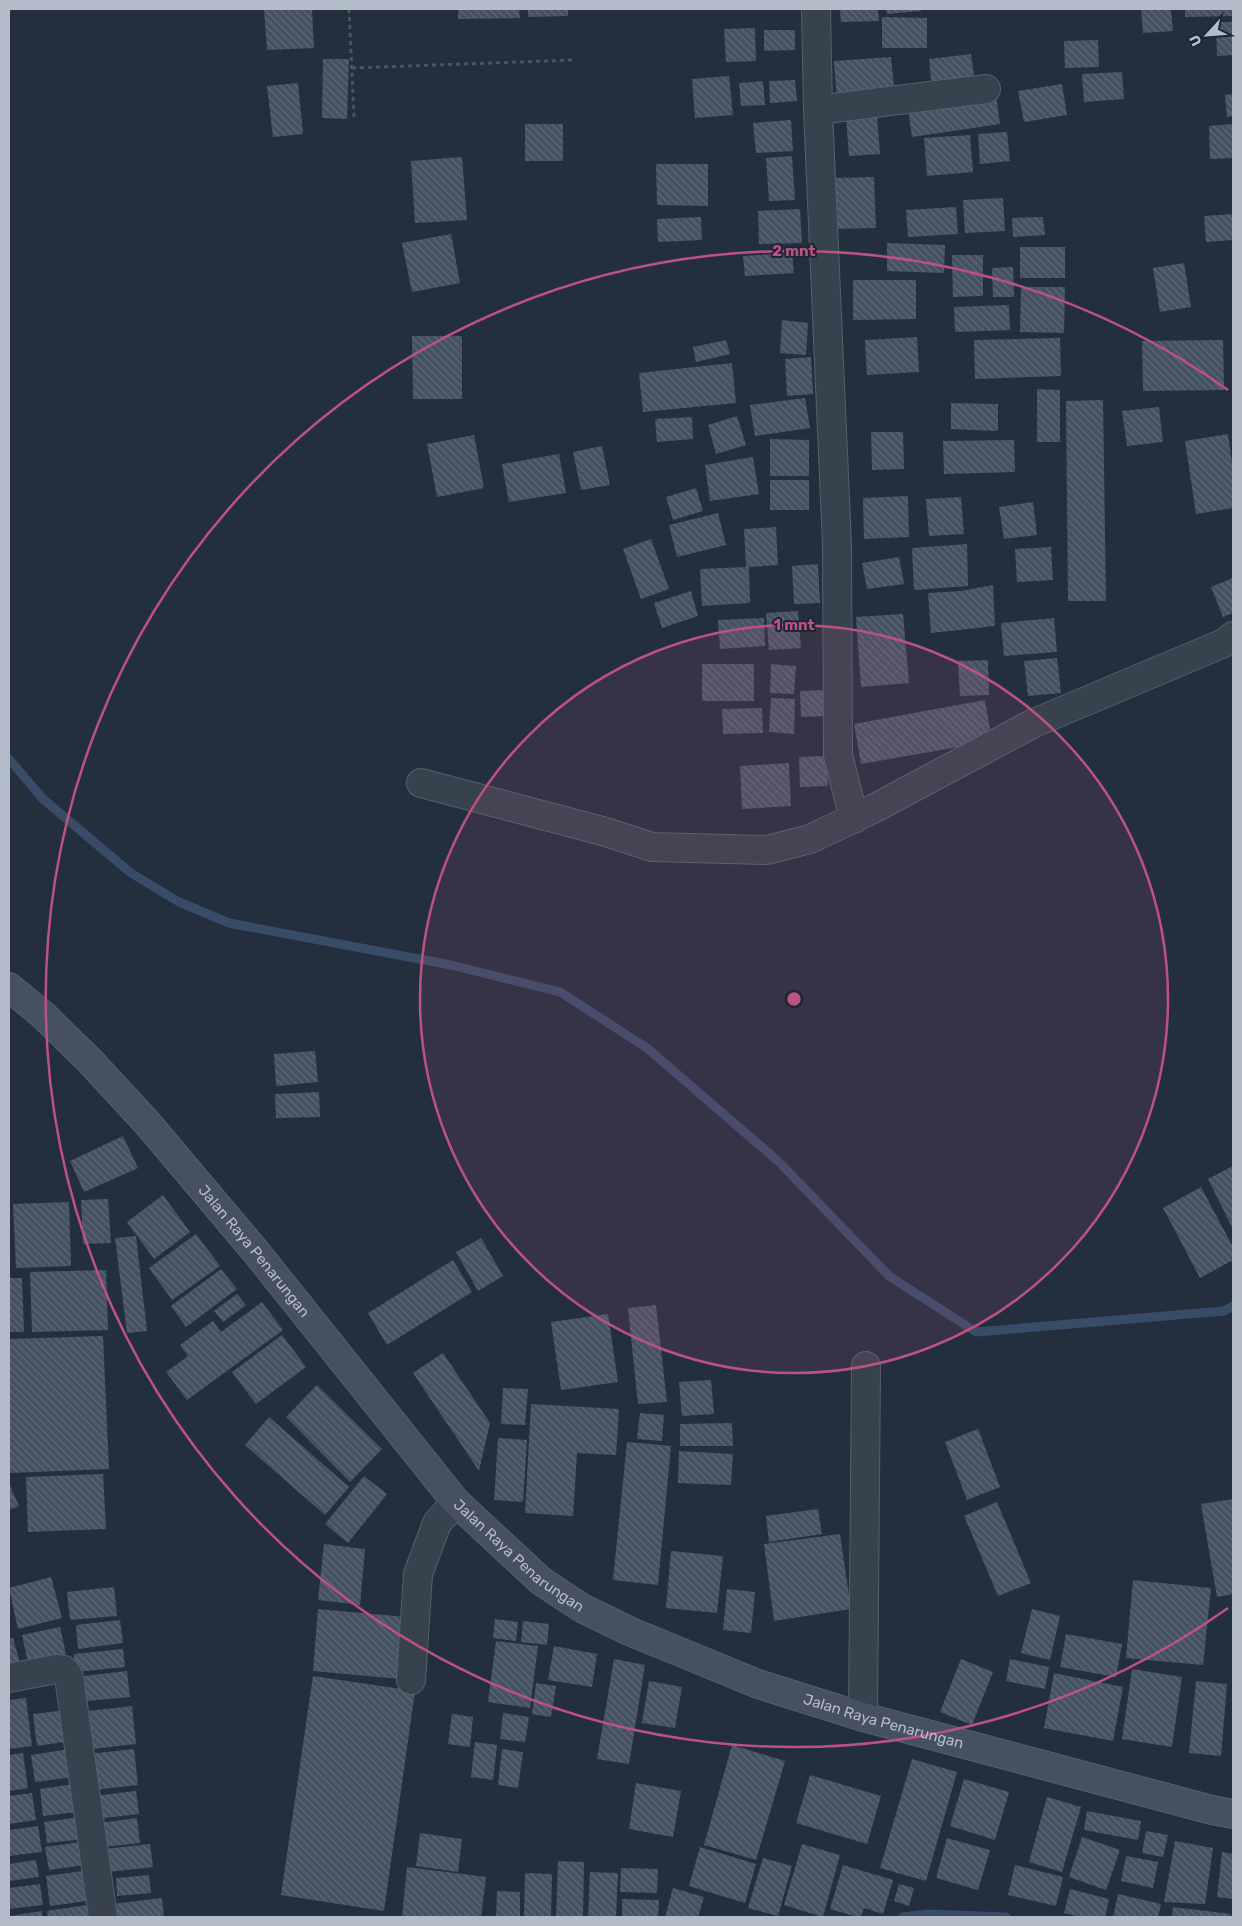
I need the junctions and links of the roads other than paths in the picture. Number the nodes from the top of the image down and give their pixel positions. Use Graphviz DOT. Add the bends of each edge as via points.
graph roads {
  1 [pos="816,9"];
  2 [pos="986,89"];
  3 [pos="818,110"];
  4 [pos="1233,636"];
  5 [pos="421,783"];
  6 [pos="854,819"];
  7 [pos="9,987"];
  8 [pos="866,1366"];
  9 [pos="456,1502"];
  10 [pos="9,1678"];
  11 [pos="411,1680"];
  12 [pos="863,1717"];
  13 [pos="1233,1814"];
  14 [pos="103,1917"];
  1 -- 3 [label="street"];
  2 -- 3 [label="street"];
  3 -- 6 [label="street" via="837,545 838,755"];
  4 -- 6 [label="street" via="1034,723"];
  5 -- 6 [label="street" via="652,847 767,850 810,839"];
  7 -- 9 [label="main road, Jalan Raya Penarungan" via="91,1062 149,1125 256,1252"];
  8 -- 12 [label="street"];
  9 -- 11 [label="street" via="437,1523 418,1574"];
  9 -- 12 [label="main road, Jalan Raya Penarungan" via="541,1581 582,1608 758,1684"];
  10 -- 14 [label="street" via="56,1669 64,1670 69,1677"];
  12 -- 13 [label="main road, Jalan Raya Penarungan"];
}
